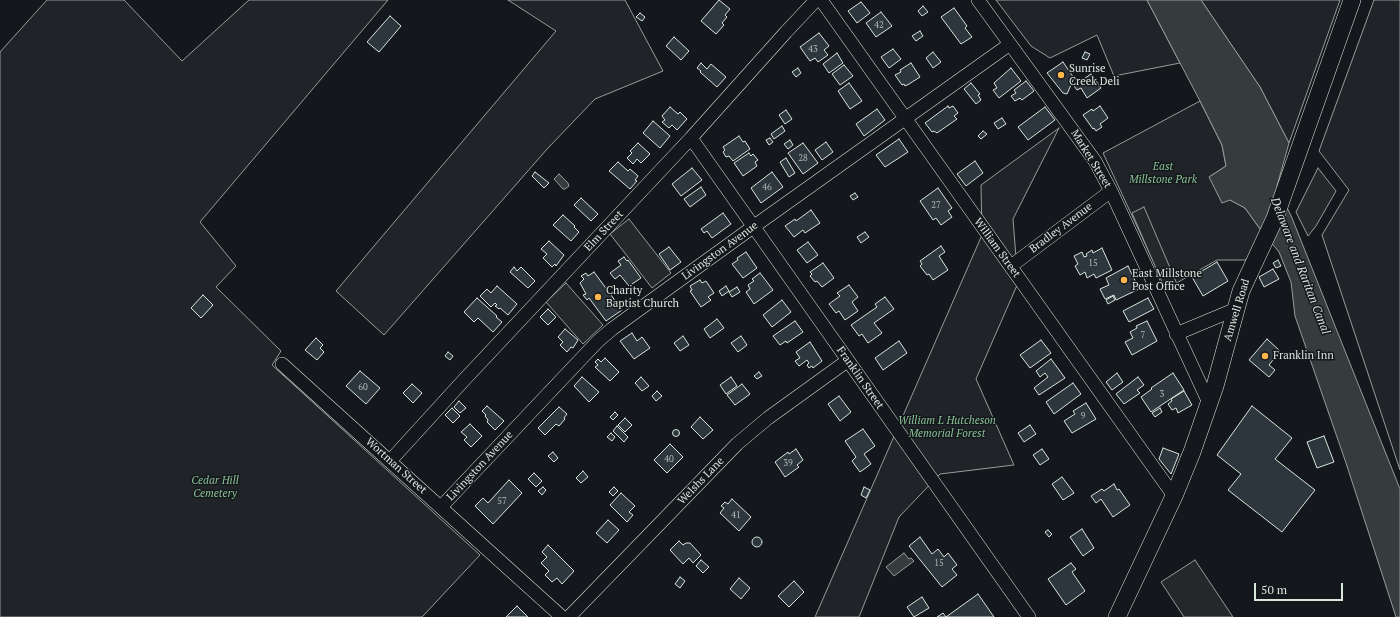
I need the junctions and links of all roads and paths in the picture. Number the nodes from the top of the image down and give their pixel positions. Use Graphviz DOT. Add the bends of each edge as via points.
graph roads {
  1 [pos="816,0"];
  2 [pos="821,0"];
  3 [pos="978,0"];
  4 [pos="1352,0"];
  5 [pos="1010,44"];
  6 [pos="905,119"];
  7 [pos="691,138"];
  8 [pos="1111,191"];
  9 [pos="753,227"];
  10 [pos="1011,266"];
  11 [pos="1236,308"];
  12 [pos="1176,334"];
  13 [pos="847,361"];
  14 [pos="282,364"];
  15 [pos="1210,405"];
  16 [pos="390,461"];
  17 [pos="1174,496"];
  18 [pos="441,507"];
  19 [pos="562,617"];
  20 [pos="569,617"];
  21 [pos="1029,617"];
  22 [pos="1117,617"];
  1 -- 7 [label="street, Elm Street"];
  2 -- 6 [label="street, William Street"];
  3 -- 5 [label="street, Market Street"];
  4 -- 11 [label="main road, Amwell Road" via="1269,234 1248,274"];
  5 -- 6 [label="street, Livingston Avenue"];
  5 -- 8 [label="street, Market Street" via="1095,161"];
  6 -- 9 [label="street, Livingston Avenue"];
  6 -- 10 [label="street, William Street"];
  7 -- 9 [label="street, Franklin Street"];
  7 -- 16 [label="street, Elm Street"];
  8 -- 10 [label="street, Bradley Avenue"];
  8 -- 12 [label="street, Market Street"];
  9 -- 13 [label="street, Franklin Street"];
  9 -- 18 [label="street, Livingston Avenue" via="598,341"];
  10 -- 17 [label="street, William Street"];
  11 -- 12 [label="street"];
  11 -- 15 [label="main road, Amwell Road"];
  12 -- 15 [label="street, Market Street"];
  13 -- 20 [label="street, Welshs Lane" via="768,418 737,444"];
  13 -- 21 [label="street, Franklin Street"];
  14 -- 16 [label="street, Wortman Street"];
  15 -- 17 [label="main road, Amwell Road"];
  16 -- 18 [label="street, Wortman Street"];
  17 -- 22 [label="main road, Amwell Road"];
  18 -- 19 [label="street, Wortman Street"];
}
